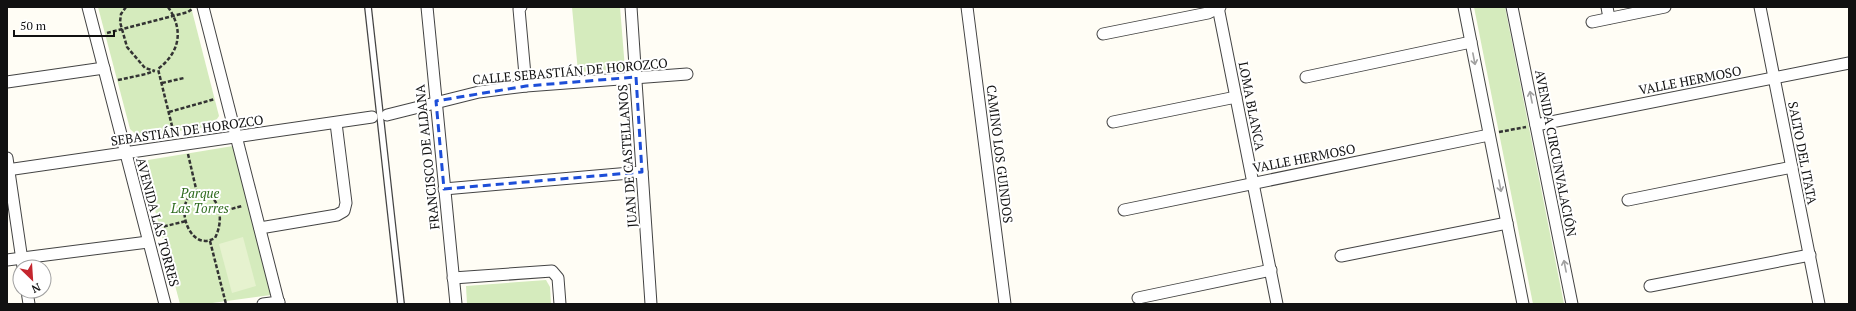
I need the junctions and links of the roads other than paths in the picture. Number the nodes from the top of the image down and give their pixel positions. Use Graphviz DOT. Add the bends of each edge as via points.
graph roads {
  1 [pos="88,7"];
  2 [pos="203,7"];
  3 [pos="368,7"];
  4 [pos="427,7"];
  5 [pos="520,7"];
  6 [pos="631,7"];
  7 [pos="967,7"];
  8 [pos="1218,7"];
  9 [pos="1464,7"];
  10 [pos="1512,7"];
  11 [pos="1665,7"];
  12 [pos="1760,7"];
  13 [pos="1608,13"];
  14 [pos="1592,22"];
  15 [pos="1103,34"];
  16 [pos="1471,42"];
  17 [pos="1849,63"];
  18 [pos="104,68"];
  19 [pos="687,74"];
  20 [pos="636,77"];
  21 [pos="1306,77"];
  22 [pos="1774,78"];
  23 [pos="7,82"];
  24 [pos="526,86"];
  25 [pos="1236,97"];
  26 [pos="436,102"];
  27 [pos="386,115"];
  28 [pos="372,117"];
  29 [pos="1113,122"];
  30 [pos="336,123"];
  31 [pos="1536,125"];
  32 [pos="1489,135"];
  33 [pos="236,137"];
  34 [pos="125,153"];
  35 [pos="7,158"];
  36 [pos="1792,167"];
  37 [pos="8,170"];
  38 [pos="642,172"];
  39 [pos="1253,183"];
  40 [pos="444,189"];
  41 [pos="1628,200"];
  42 [pos="1124,210"];
  43 [pos="1507,223"];
  44 [pos="260,228"];
  45 [pos="147,236"];
  46 [pos="1810,255"];
  47 [pos="1341,256"];
  48 [pos="23,259"];
  49 [pos="37,259"];
  50 [pos="1271,270"];
  51 [pos="453,278"];
  52 [pos="1650,286"];
  53 [pos="1138,298"];
  54 [pos="279,303"];
  55 [pos="165,304"];
  56 [pos="263,304"];
  57 [pos="401,304"];
  58 [pos="456,304"];
  59 [pos="560,304"];
  60 [pos="651,304"];
  61 [pos="1004,304"];
  62 [pos="1277,304"];
  63 [pos="1523,304"];
  64 [pos="1572,304"];
  65 [pos="1819,304"];
  1 -- 18 [label="street, AVENIDA LAS TORRES"];
  2 -- 33 [label="street"];
  3 -- 57 [label="lane"];
  4 -- 26 [label="street, FRANCISCO DE ALDANA"];
  5 -- 24 [label="street"];
  6 -- 20 [label="street, JUAN DE CASTELLANOS"];
  7 -- 61 [label="street, CAMINO LOS GUINDOS"];
  8 -- 15 [label="street" via="1208,13"];
  8 -- 25 [label="street, LOMA BLANCA"];
  9 -- 16 [label="street"];
  31 -- 10 [label="street, AVENIDA CIRCUNVALACIÓN, one-way"];
  11 -- 13 [label="street"];
  12 -- 22 [label="street, SALTO DEL ITATA"];
  13 -- 14 [label="street"];
  16 -- 21 [label="street"];
  16 -- 32 [label="street, one-way"];
  17 -- 22 [label="street, VALLE HERMOSO"];
  18 -- 23 [label="street"];
  18 -- 34 [label="street, AVENIDA LAS TORRES"];
  19 -- 20 [label="street, CALLE SEBASTIÁN DE HOROZCO"];
  20 -- 24 [label="street, CALLE SEBASTIÁN DE HOROZCO"];
  20 -- 38 [label="street, JUAN DE CASTELLANOS"];
  22 -- 31 [label="street, VALLE HERMOSO"];
  22 -- 36 [label="street, SALTO DEL ITATA"];
  24 -- 26 [label="street, CALLE SEBASTIÁN DE HOROZCO" via="479,92"];
  25 -- 29 [label="street"];
  25 -- 39 [label="street, LOMA BLANCA"];
  26 -- 27 [label="street, CALLE SEBASTIÁN DE HOROZCO"];
  26 -- 40 [label="street, FRANCISCO DE ALDANA"];
  28 -- 30 [label="street, SEBASTIÁN DE HOROZCO"];
  30 -- 33 [label="street, SEBASTIÁN DE HOROZCO"];
  30 -- 44 [label="street" via="346,203 344,211 337,215"];
  64 -- 31 [label="street, AVENIDA CIRCUNVALACIÓN, one-way"];
  32 -- 39 [label="street, VALLE HERMOSO"];
  32 -- 43 [label="street, one-way"];
  33 -- 34 [label="street, SEBASTIÁN DE HOROZCO"];
  33 -- 44 [label="street"];
  34 -- 37 [label="street, SEBASTIÁN DE HOROZCO"];
  34 -- 45 [label="street, AVENIDA LAS TORRES"];
  35 -- 37 [label="street"];
  36 -- 41 [label="street"];
  36 -- 46 [label="street, SALTO DEL ITATA"];
  37 -- 48 [label="street"];
  38 -- 40 [label="street"];
  38 -- 60 [label="street, JUAN DE CASTELLANOS"];
  39 -- 42 [label="street, VALLE HERMOSO"];
  39 -- 50 [label="street, LOMA BLANCA"];
  40 -- 51 [label="street, FRANCISCO DE ALDANA"];
  43 -- 47 [label="street"];
  43 -- 63 [label="street"];
  44 -- 54 [label="street"];
  45 -- 49 [label="street"];
  45 -- 55 [label="street, AVENIDA LAS TORRES"];
  46 -- 52 [label="street"];
  46 -- 65 [label="street, SALTO DEL ITATA"];
  50 -- 53 [label="street"];
  50 -- 62 [label="street, LOMA BLANCA"];
  51 -- 58 [label="street, FRANCISCO DE ALDANA"];
  51 -- 59 [label="street" via="552,271 558,278"];
  54 -- 56 [label="street"];
}
